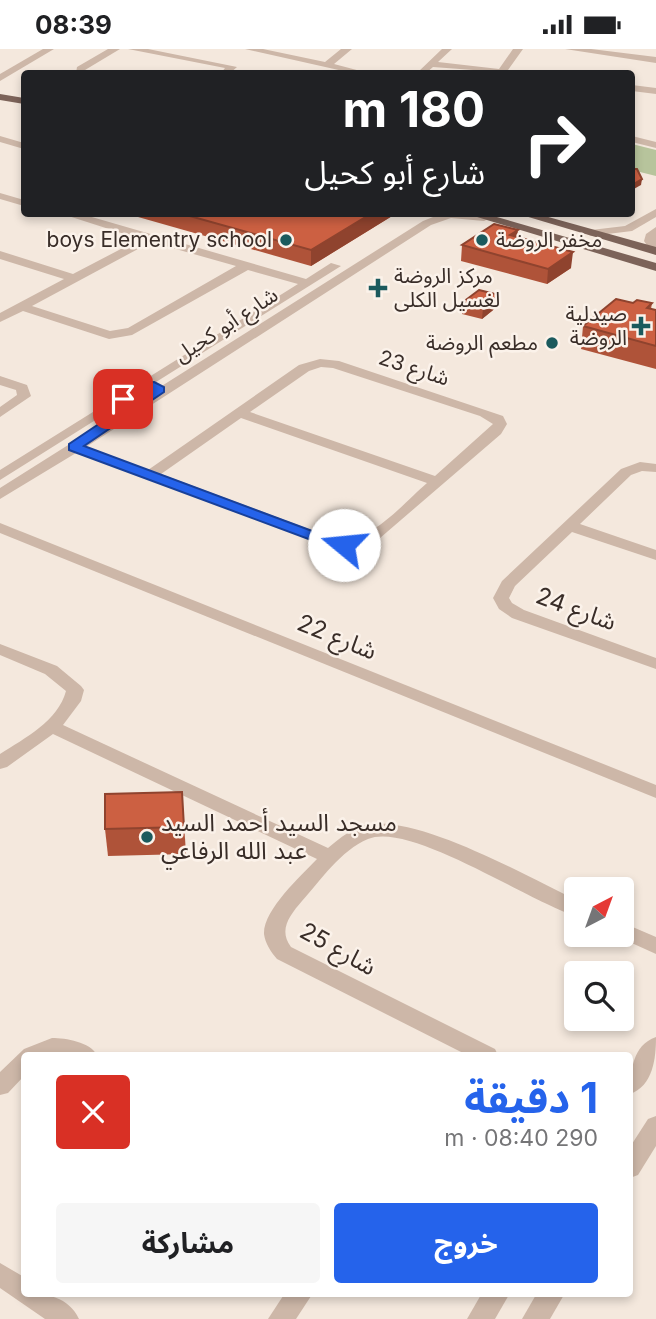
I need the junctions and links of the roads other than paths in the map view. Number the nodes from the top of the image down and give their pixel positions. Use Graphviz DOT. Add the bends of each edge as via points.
graph roads {
  1 [pos="49,49"];
  2 [pos="115,49"];
  3 [pos="133,49"];
  4 [pos="250,49"];
  5 [pos="347,49"];
  6 [pos="447,49"];
  7 [pos="518,49"];
  8 [pos="570,49"];
  9 [pos="656,60"];
  10 [pos="432,64"];
  11 [pos="327,65"];
  12 [pos="80,70"];
  13 [pos="232,70"];
  14 [pos="350,70"];
  15 [pos="425,70"];
  16 [pos="478,70"];
  17 [pos="503,70"];
  18 [pos="3,82"];
  19 [pos="635,88"];
  20 [pos="21,89"];
  21 [pos="656,91"];
  22 [pos="0,97"];
  23 [pos="21,100"];
  24 [pos="0,139"];
  25 [pos="635,139"];
  26 [pos="654,141"];
  27 [pos="21,145"];
  28 [pos="21,189"];
  29 [pos="2,197"];
  30 [pos="21,202"];
  31 [pos="656,212"];
  32 [pos="78,217"];
  33 [pos="438,217"];
  34 [pos="473,217"];
  35 [pos="481,217"];
  36 [pos="534,217"];
  37 [pos="484,218"];
  38 [pos="415,221"];
  39 [pos="656,230"];
  40 [pos="591,233"];
  41 [pos="150,238"];
  42 [pos="656,251"];
  43 [pos="0,255"];
  44 [pos="247,265"];
  45 [pos="656,267"];
  46 [pos="73,278"];
  47 [pos="307,283"];
  48 [pos="21,306"];
  49 [pos="0,318"];
  50 [pos="162,374"];
  51 [pos="0,380"];
  52 [pos="178,380"];
  53 [pos="144,386"];
  54 [pos="159,392"];
  55 [pos="0,413"];
  56 [pos="239,413"];
  57 [pos="74,447"];
  58 [pos="656,468"];
  59 [pos="150,475"];
  60 [pos="0,476"];
  61 [pos="437,481"];
  62 [pos="0,495"];
  63 [pos="570,526"];
  64 [pos="0,528"];
  65 [pos="656,555"];
  66 [pos="0,649"];
  67 [pos="656,664"];
  68 [pos="51,726"];
  69 [pos="0,763"];
  70 [pos="656,792"];
  71 [pos="331,859"];
  72 [pos="564,903"];
  73 [pos="634,936"];
  74 [pos="656,946"];
  75 [pos="656,1046"];
  76 [pos="37,1052"];
  77 [pos="76,1052"];
  78 [pos="481,1052"];
  79 [pos="21,1065"];
  80 [pos="633,1080"];
  81 [pos="0,1086"];
  82 [pos="656,1126"];
  83 [pos="633,1163"];
  84 [pos="0,1274"];
  85 [pos="21,1289"];
  86 [pos="33,1297"];
  87 [pos="297,1297"];
  88 [pos="494,1297"];
  89 [pos="550,1297"];
  90 [pos="66,1319"];
  91 [pos="281,1319"];
  92 [pos="480,1319"];
  93 [pos="536,1319"];
  1 -- 18 [label="street"];
  2 -- 12 [label="street"];
  3 -- 13 [label="street"];
  4 -- 11 [label="street"];
  5 -- 11 [label="street"];
  6 -- 10 [label="street"];
  7 -- 17 [label="street"];
  8 -- 9 [label="street"];
  10 -- 15 [label="street"];
  10 -- 16 [label="street"];
  11 -- 14 [label="street"];
  18 -- 20 [label="main road"];
  19 -- 21 [label="street"];
  22 -- 23 [label="main road"];
  24 -- 27 [label="street"];
  25 -- 26 [label="street"];
  28 -- 29 [label="street"];
  29 -- 30 [label="street"];
  31 -- 40 [label="street" via="628,229"];
  32 -- 41 [label="street"];
  33 -- 38 [label="street, شارع أبو كحيل"];
  34 -- 37 [label="street, شارع أبو كحيل"];
  35 -- 37 [label="main road"];
  36 -- 40 [label="main road"];
  37 -- 45 [label="main road"];
  38 -- 47 [label="street, شارع أبو كحيل"];
  38 -- 52 [label="street, شارع أبو كحيل"];
  39 -- 42 [label="street" via="650,241"];
  40 -- 42 [label="main road"];
  41 -- 44 [label="street"];
  41 -- 46 [label="street"];
  43 -- 46 [label="street"];
  44 -- 47 [label="street"];
  44 -- 48 [label="street" via="121,334 109,335"];
  46 -- 48 [label="street"];
  47 -- 50 [label="street, شارع أبو كحيل"];
  48 -- 49 [label="street"];
  50 -- 52 [label="street" via="165,379"];
  50 -- 53 [label="street, شارع أبو كحيل"];
  51 -- 55 [label="street" via="22,388 24,396"];
  52 -- 54 [label="street, شارع أبو كحيل"];
  53 -- 54 [label="street" via="154,386"];
  53 -- 60 [label="street, شارع أبو كحيل"];
  54 -- 57 [label="street, شارع أبو كحيل"];
  56 -- 59 [label="street, شارع 23"];
  56 -- 61 [label="street"];
  56 -- 61 [label="street, شارع 23" via="304,368 320,363 498,419 496,431"];
  57 -- 59 [label="street, شارع 23"];
  57 -- 62 [label="street, شارع أبو كحيل"];
  58 -- 63 [label="street, شارع 24" via="629,470"];
  59 -- 61 [label="street, شارع 23" via="344,545 371,537"];
  63 -- 65 [label="street"];
  63 -- 67 [label="street, شارع 24" via="508,584 502,602 518,614"];
  64 -- 70 [label="street, شارع 22"];
  66 -- 68 [label="street" via="72,686 74,699"];
  68 -- 69 [label="street"];
  68 -- 71 [label="street"];
  71 -- 72 [label="street, شارع 25" via="370,830 400,831"];
  71 -- 78 [label="street, شارع 25" via="278,917 273,932 280,948"];
  73 -- 74 [label="street"];
  75 -- 80 [label="street"];
  76 -- 77 [label="street" via="60,1047"];
  79 -- 81 [label="street"];
  82 -- 83 [label="street"];
  84 -- 85 [label="street"];
  86 -- 90 [label="street"];
  87 -- 91 [label="street"];
  88 -- 92 [label="street"];
  89 -- 93 [label="street"];
}
